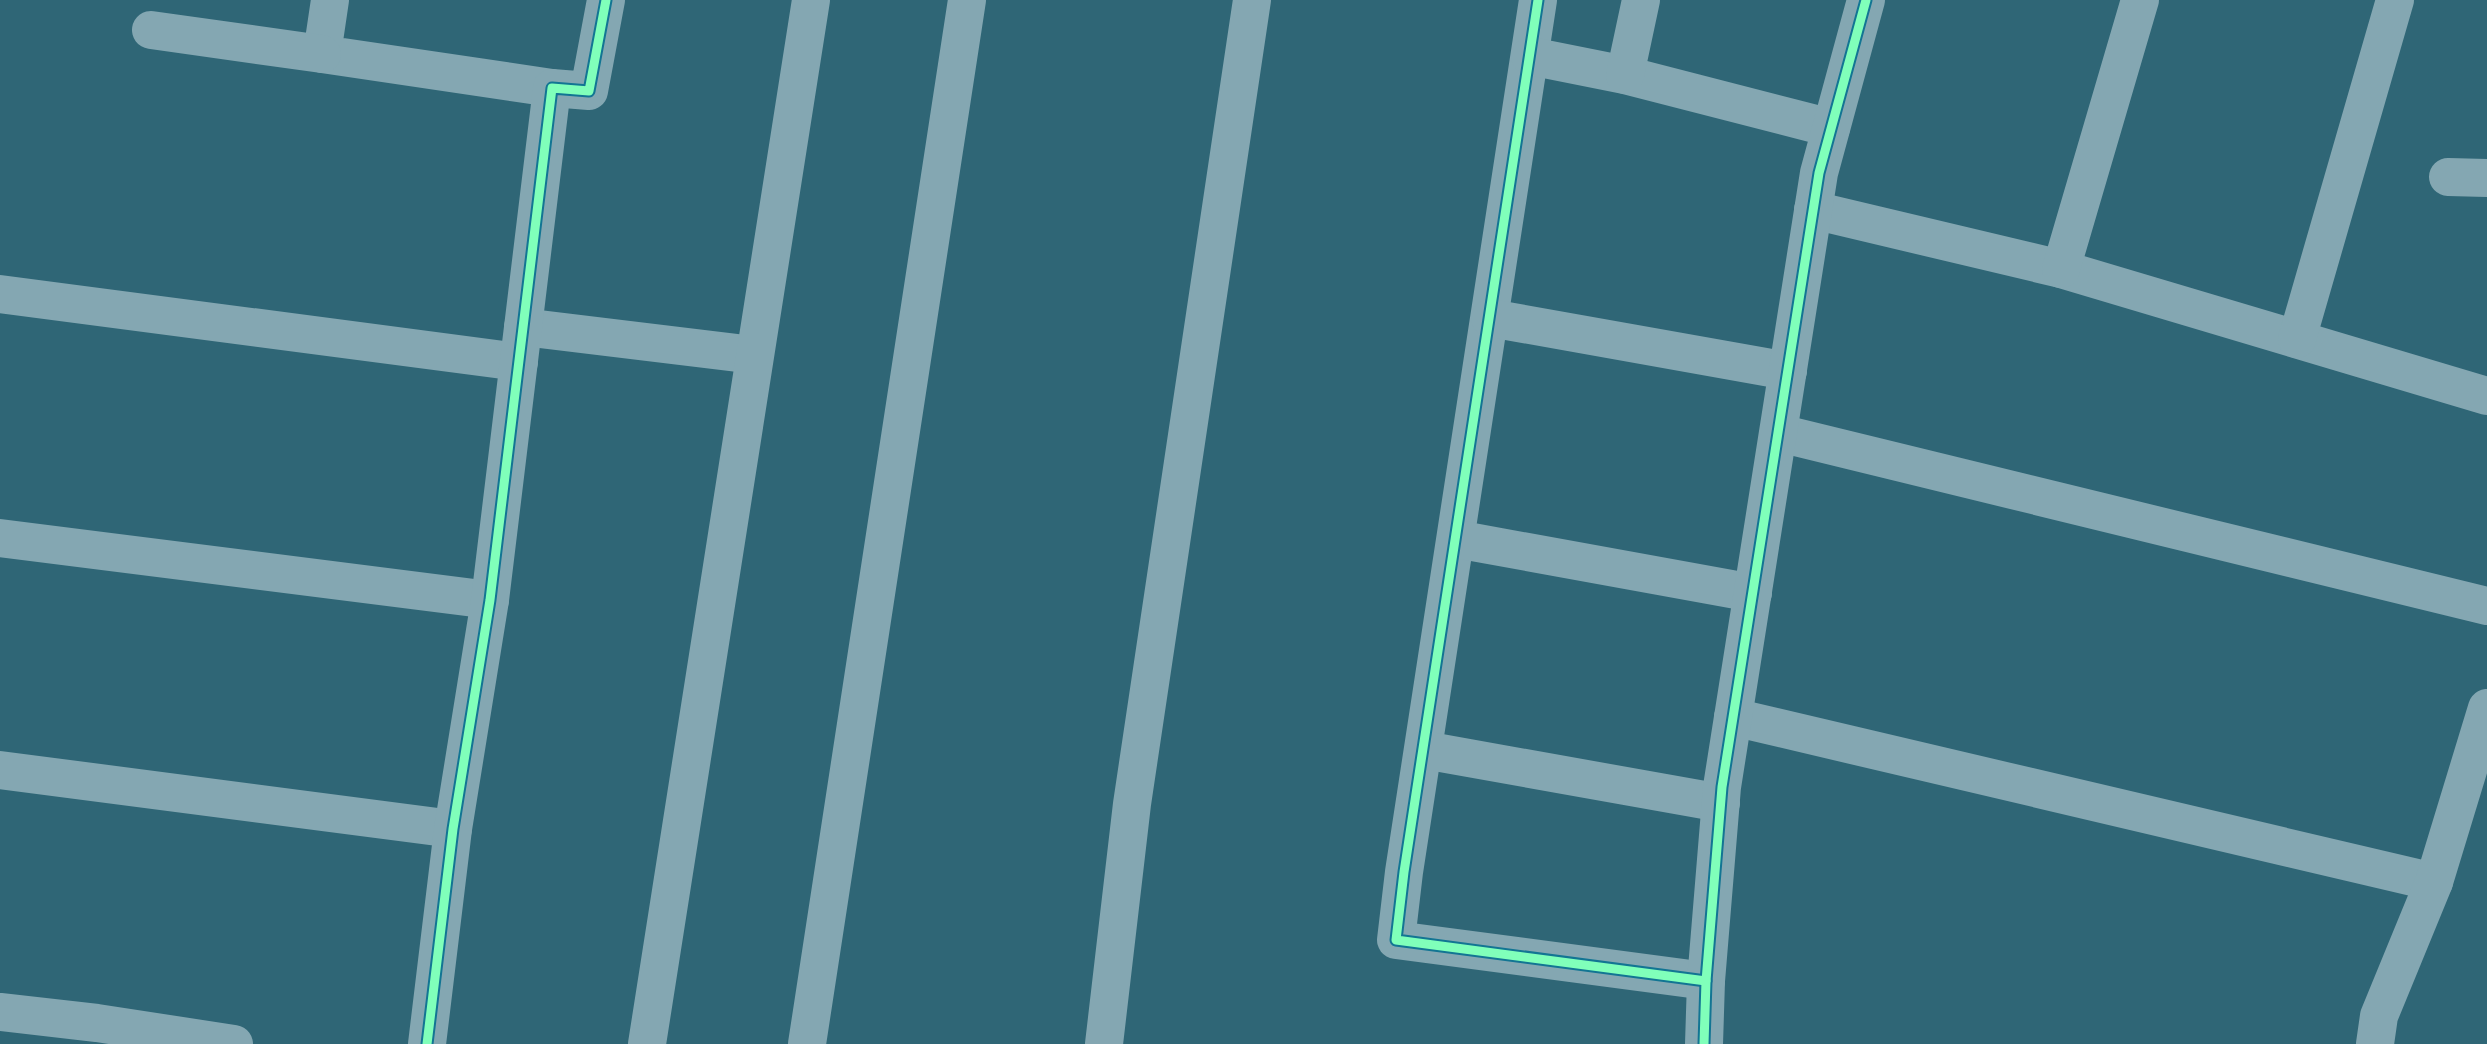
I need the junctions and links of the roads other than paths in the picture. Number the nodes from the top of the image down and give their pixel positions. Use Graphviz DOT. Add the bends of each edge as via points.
graph roads {
  1 [pos="330,0"];
  2 [pos="606,0"];
  3 [pos="811,0"];
  4 [pos="967,0"];
  5 [pos="1252,0"];
  6 [pos="1538,0"];
  7 [pos="1641,0"];
  8 [pos="1866,0"];
  9 [pos="2140,0"];
  10 [pos="2395,0"];
  11 [pos="151,30"];
  12 [pos="322,54"];
  13 [pos="1530,56"];
  14 [pos="1625,75"];
  15 [pos="552,88"];
  16 [pos="1831,128"];
  17 [pos="2448,177"];
  18 [pos="2487,178"];
  19 [pos="1813,210"];
  20 [pos="2061,269"];
  21 [pos="0,294"];
  22 [pos="1490,318"];
  23 [pos="2297,339"];
  24 [pos="521,345"];
  25 [pos="754,355"];
  26 [pos="1788,371"];
  27 [pos="2487,396"];
  28 [pos="1779,433"];
  29 [pos="0,538"];
  30 [pos="1456,539"];
  31 [pos="1753,593"];
  32 [pos="490,600"];
  33 [pos="2487,606"];
  34 [pos="2487,708"];
  35 [pos="1733,717"];
  36 [pos="1424,750"];
  37 [pos="0,770"];
  38 [pos="1721,803"];
  39 [pos="453,829"];
  40 [pos="2434,882"];
  41 [pos="1706,981"];
  42 [pos="0,1012"];
  43 [pos="234,1044"];
  44 [pos="426,1044"];
  45 [pos="647,1044"];
  46 [pos="807,1044"];
  47 [pos="1104,1044"];
  48 [pos="1704,1044"];
  49 [pos="2375,1044"];
  1 -- 12 [label="street"];
  2 -- 15 [label="street" via="589,91"];
  3 -- 25 [label="street"];
  4 -- 46 [label="street"];
  5 -- 47 [label="street" via="1132,804"];
  6 -- 13 [label="street"];
  7 -- 14 [label="street"];
  8 -- 16 [label="street"];
  9 -- 20 [label="street"];
  10 -- 23 [label="street"];
  11 -- 12 [label="street"];
  12 -- 15 [label="street"];
  13 -- 14 [label="street"];
  13 -- 22 [label="street"];
  14 -- 16 [label="street"];
  15 -- 24 [label="street"];
  16 -- 19 [label="street"];
  17 -- 18 [label="street"];
  19 -- 20 [label="street"];
  19 -- 26 [label="street"];
  20 -- 23 [label="street"];
  21 -- 24 [label="street"];
  22 -- 26 [label="street"];
  22 -- 30 [label="street"];
  23 -- 27 [label="street"];
  24 -- 25 [label="street"];
  24 -- 32 [label="street"];
  25 -- 45 [label="street"];
  26 -- 28 [label="street"];
  28 -- 31 [label="street"];
  28 -- 33 [label="street"];
  29 -- 32 [label="street"];
  30 -- 31 [label="street"];
  30 -- 36 [label="street"];
  31 -- 35 [label="street"];
  32 -- 39 [label="street"];
  34 -- 40 [label="street"];
  35 -- 38 [label="street"];
  35 -- 40 [label="street"];
  36 -- 38 [label="street"];
  36 -- 41 [label="street" via="1396,940"];
  37 -- 39 [label="street"];
  38 -- 41 [label="street"];
  39 -- 44 [label="street"];
  40 -- 49 [label="street" via="2379,1016"];
  41 -- 48 [label="street"];
  42 -- 43 [label="street"];
}
